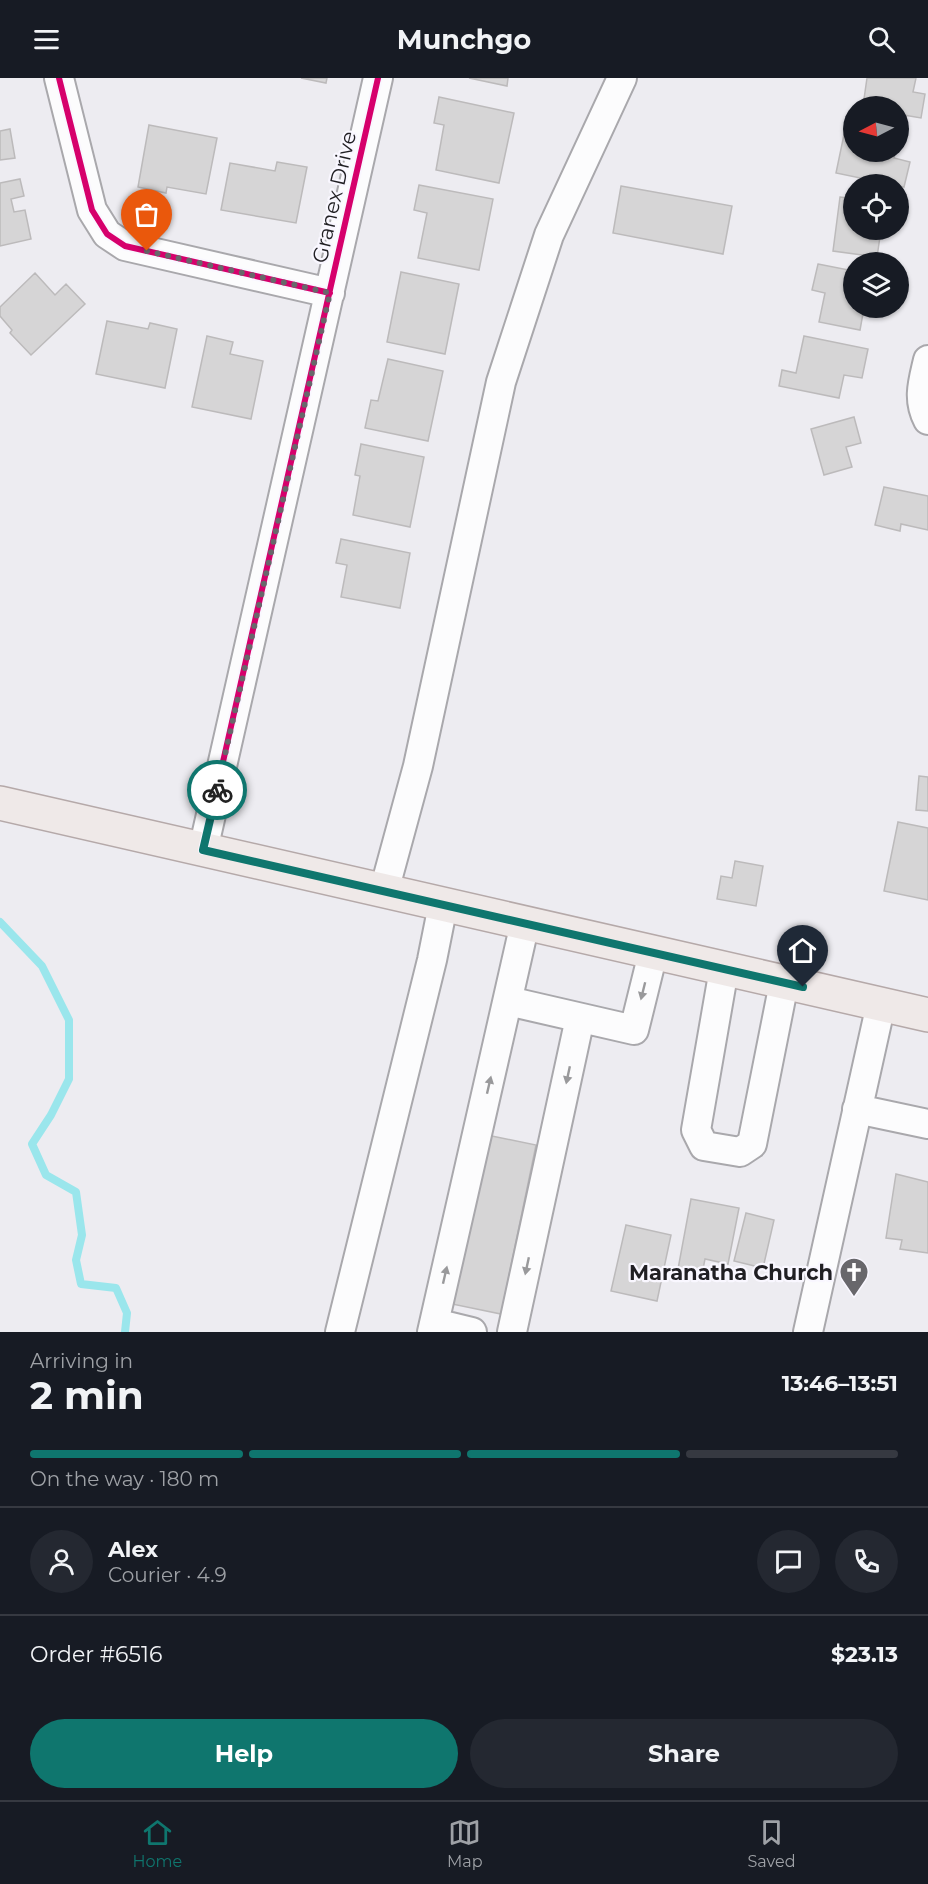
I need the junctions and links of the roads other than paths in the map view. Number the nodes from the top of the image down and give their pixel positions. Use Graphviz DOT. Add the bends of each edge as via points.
graph roads {
  1 [pos="59,78"];
  2 [pos="378,78"];
  3 [pos="622,78"];
  4 [pos="330,293"];
  5 [pos="928,360"];
  6 [pos="925,413"];
  7 [pos="0,803"];
  8 [pos="203,850"];
  9 [pos="384,891"];
  10 [pos="443,905"];
  11 [pos="525,923"];
  12 [pos="653,952"];
  13 [pos="724,969"];
  14 [pos="784,983"];
  15 [pos="508,1001"];
  16 [pos="881,1004"];
  17 [pos="928,1015"];
  18 [pos="580,1018"];
  19 [pos="857,1109"];
  20 [pos="928,1124"];
  21 [pos="433,1327"];
  22 [pos="340,1332"];
  23 [pos="472,1332"];
  24 [pos="512,1332"];
  25 [pos="808,1332"];
  1 -- 4 [label="street" via="92,210 107,234 125,246"];
  2 -- 4 [label="street, Granex Drive"];
  3 -- 9 [label="street" via="549,235 501,382 418,766"];
  4 -- 8 [label="street, Granex Drive"];
  5 -- 6 [label="street" via="921,391"];
  7 -- 8 [label="main road"];
  8 -- 9 [label="main road"];
  9 -- 10 [label="main road"];
  10 -- 11 [label="main road"];
  10 -- 22 [label="street"];
  11 -- 12 [label="main road"];
  11 -- 15 [label="street"];
  12 -- 13 [label="main road"];
  12 -- 18 [label="street, one-way" via="634,1030"];
  13 -- 14 [label="main road"];
  13 -- 14 [label="street" via="696,1130 704,1146 740,1152 752,1144"];
  14 -- 16 [label="main road"];
  15 -- 18 [label="street"];
  21 -- 15 [label="street, one-way"];
  16 -- 17 [label="main road"];
  16 -- 19 [label="street"];
  18 -- 24 [label="street, one-way"];
  19 -- 20 [label="street"];
  19 -- 25 [label="street"];
  21 -- 23 [label="street"];
}
